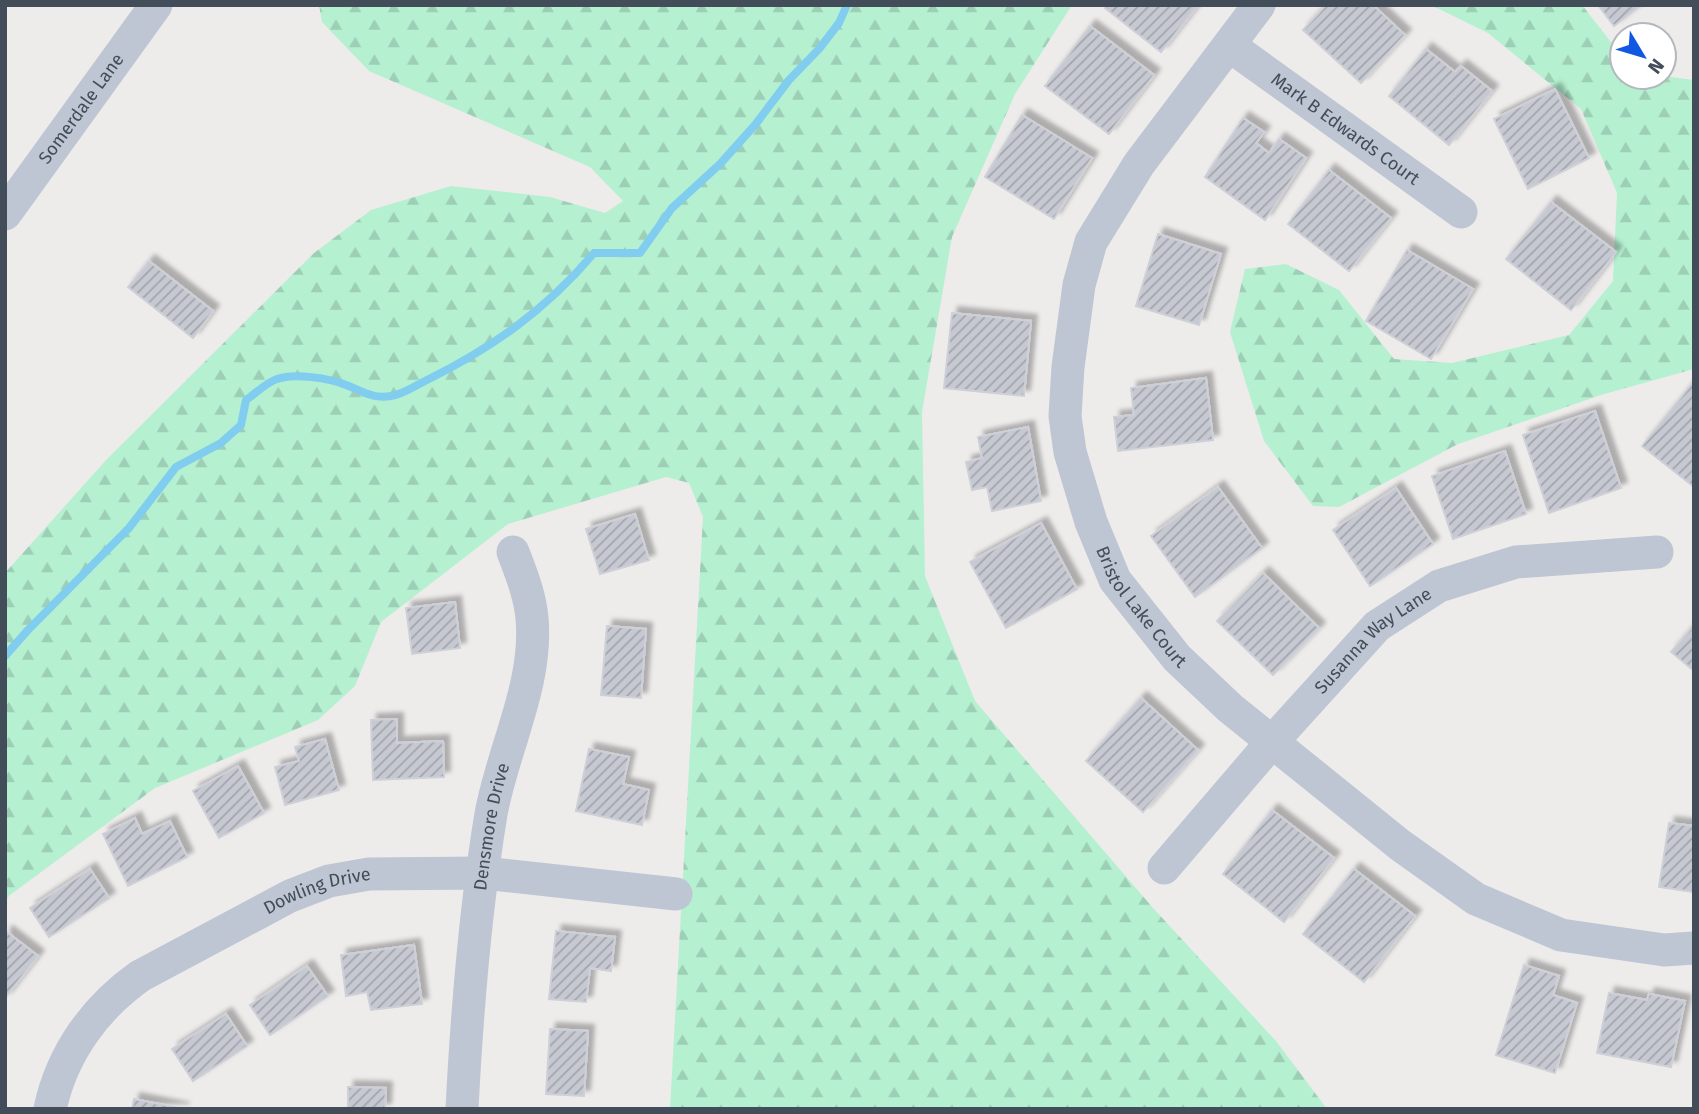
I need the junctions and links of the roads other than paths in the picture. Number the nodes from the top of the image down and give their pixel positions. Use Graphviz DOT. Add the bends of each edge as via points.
graph roads {
  1 [pos="156,5"];
  2 [pos="1259,5"];
  3 [pos="1230,46"];
  4 [pos="1461,212"];
  5 [pos="5,214"];
  6 [pos="1657,551"];
  7 [pos="513,552"];
  8 [pos="1272,742"];
  9 [pos="1164,868"];
  10 [pos="483,873"];
  11 [pos="676,894"];
  12 [pos="1694,948"];
  13 [pos="50,1109"];
  14 [pos="462,1109"];
  1 -- 5 [label="street, Somerdale Lane"];
  2 -- 3 [label="street, Bristol Lake Court"];
  3 -- 4 [label="street, Mark B Edwards Court"];
  3 -- 8 [label="street, Bristol Lake Court" via="1139,164 1091,242 1079,285 1065,416 1073,464 1115,580 1177,658"];
  6 -- 8 [label="street, Susanna Way Lane" via="1516,562 1439,586 1377,626"];
  7 -- 10 [label="street, Densmore Drive" via="532,617 532,655 494,800"];
  8 -- 9 [label="street, Susanna Way Lane"];
  8 -- 12 [label="street, Bristol Lake Court" via="1476,899 1560,935 1664,950"];
  10 -- 11 [label="street, Dowling Drive"];
  10 -- 13 [label="street, Dowling Drive" via="369,874 328,881 290,896 140,976 94,1016 71,1051"];
  10 -- 14 [label="street, Densmore Drive" via="474,928"];
}
